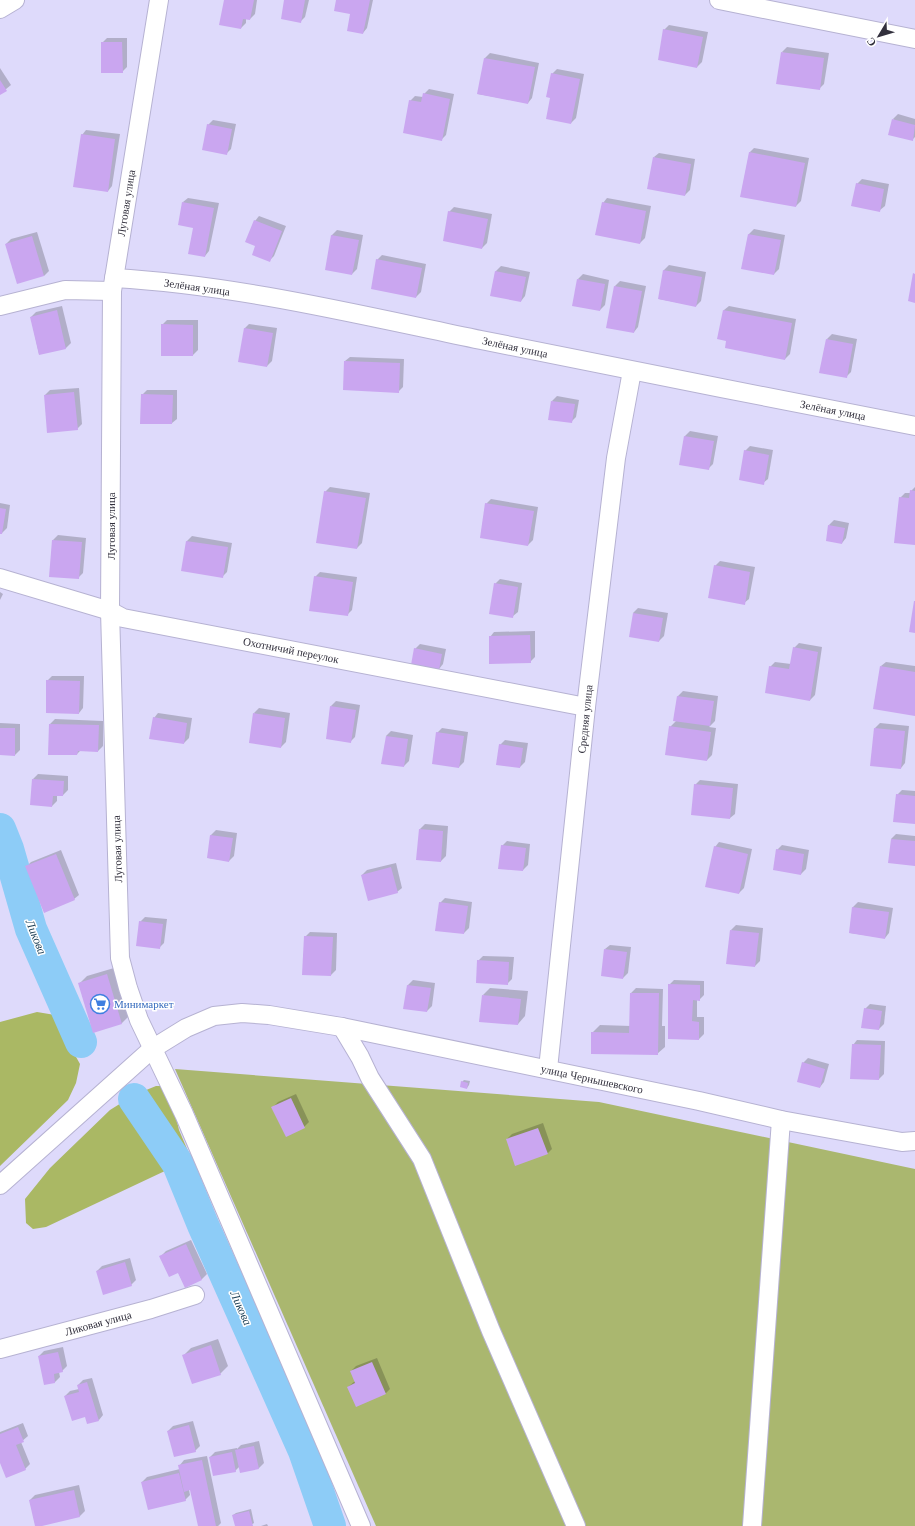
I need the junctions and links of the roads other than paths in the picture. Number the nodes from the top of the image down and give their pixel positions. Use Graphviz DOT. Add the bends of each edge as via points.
graph roads {
  1 [pos="15,0"];
  2 [pos="159,0"];
  3 [pos="719,0"];
  4 [pos="0,9"];
  5 [pos="915,38"];
  6 [pos="113,284"];
  7 [pos="0,306"];
  8 [pos="632,371"];
  9 [pos="915,426"];
  10 [pos="0,578"];
  11 [pos="110,611"];
  12 [pos="586,707"];
  13 [pos="342,1027"];
  14 [pos="152,1049"];
  15 [pos="548,1069"];
  16 [pos="781,1120"];
  17 [pos="915,1141"];
  18 [pos="0,1185"];
  19 [pos="195,1295"];
  20 [pos="0,1349"];
  21 [pos="362,1526"];
  22 [pos="576,1526"];
  23 [pos="752,1526"];
  1 -- 4 [label="street"];
  2 -- 6 [label="street, Луговая улица"];
  3 -- 5 [label="street"];
  6 -- 7 [label="street, Зелёная улица" via="65,290"];
  6 -- 8 [label="street, Зелёная улица" via="142,280 281,298"];
  6 -- 11 [label="street, Луговая улица"];
  8 -- 9 [label="street, Зелёная улица"];
  8 -- 12 [label="street, Средняя улица" via="616,458"];
  10 -- 11 [label="street, Охотничий переулок"];
  11 -- 12 [label="street, Охотничий переулок" via="122,618"];
  11 -- 14 [label="street, Луговая улица" via="120,958 139,1020"];
  12 -- 15 [label="street, Средняя улица"];
  13 -- 14 [label="street, улица Чернышевского" via="269,1015 242,1013 214,1016 186,1028"];
  13 -- 15 [label="street, улица Чернышевского"];
  13 -- 22 [label="street" via="370,1078 422,1159 492,1331"];
  14 -- 18 [label="street, улица Чернышевского"];
  14 -- 21 [label="street, Луговая улица" via="184,1114"];
  15 -- 16 [label="street, улица Чернышевского"];
  16 -- 17 [label="street, улица Чернышевского" via="902,1142"];
  16 -- 23 [label="street"];
  19 -- 20 [label="street, Ликовая улица"];
}
